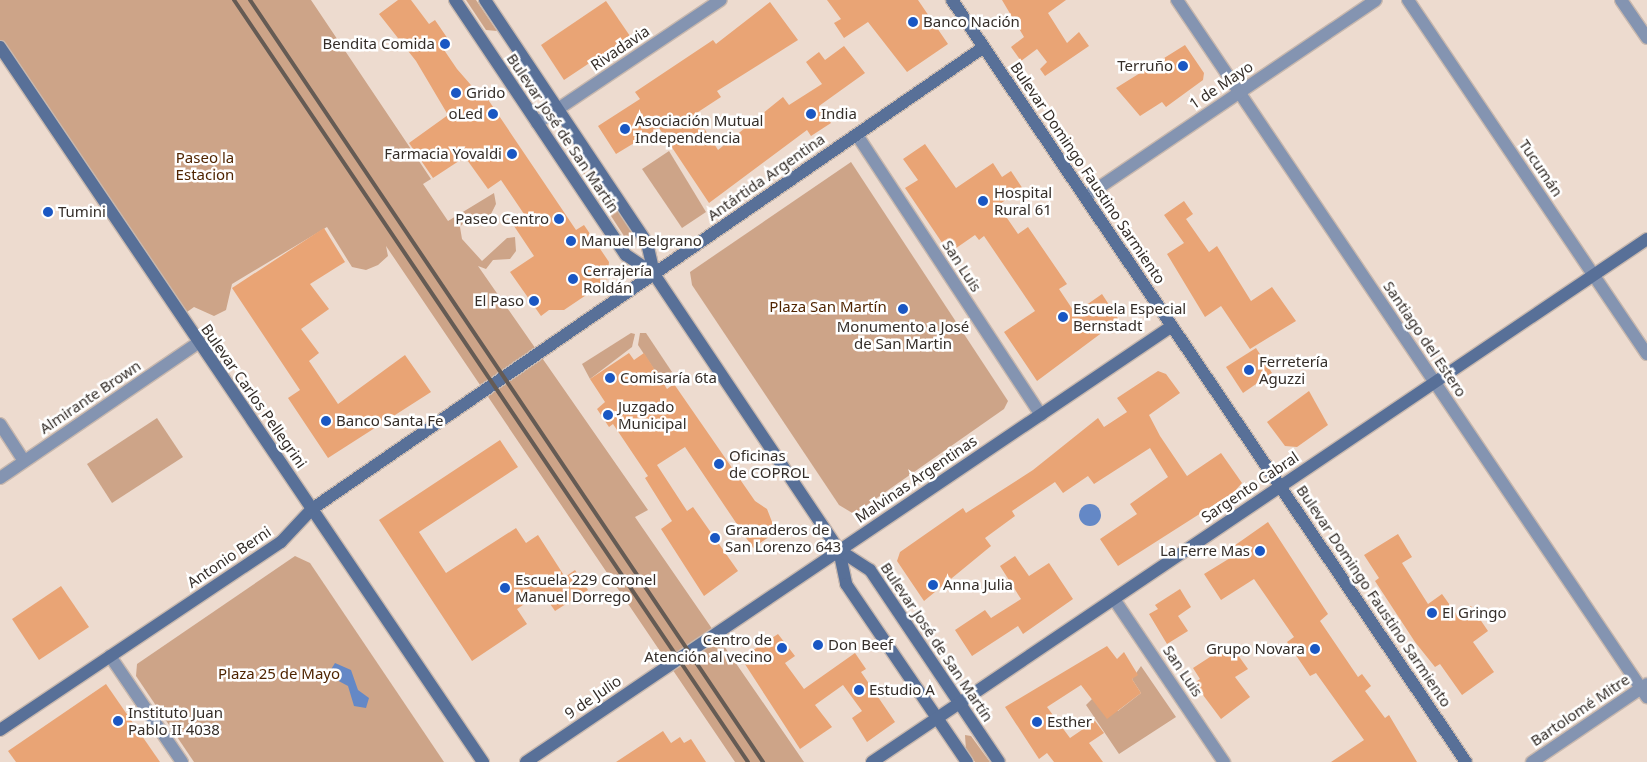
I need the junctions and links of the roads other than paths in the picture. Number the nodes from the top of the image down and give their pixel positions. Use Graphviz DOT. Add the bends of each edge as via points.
graph roads {
  1 [pos="454,0"];
  2 [pos="485,0"];
  3 [pos="952,0"];
  4 [pos="1177,0"];
  5 [pos="1376,0"];
  6 [pos="1408,0"];
  7 [pos="1621,0"];
  8 [pos="719,1"];
  9 [pos="1647,38"];
  10 [pos="984,47"];
  11 [pos="1,51"];
  12 [pos="1239,92"];
  13 [pos="558,109"];
  14 [pos="537,123"];
  15 [pos="857,135"];
  16 [pos="1085,197"];
  17 [pos="1647,239"];
  18 [pos="654,274"];
  19 [pos="1594,275"];
  20 [pos="1172,326"];
  21 [pos="198,344"];
  22 [pos="1647,354"];
  23 [pos="1435,382"];
  24 [pos="493,385"];
  25 [pos="1041,414"];
  26 [pos="0,424"];
  27 [pos="24,461"];
  28 [pos="0,478"];
  29 [pos="1280,487"];
  30 [pos="312,509"];
  31 [pos="839,550"];
  32 [pos="1114,599"];
  33 [pos="110,656"];
  34 [pos="678,659"];
  35 [pos="1645,690"];
  36 [pos="960,703"];
  37 [pos="937,718"];
  38 [pos="0,730"];
  39 [pos="182,762"];
  40 [pos="483,762"];
  41 [pos="526,762"];
  42 [pos="872,762"];
  43 [pos="967,762"];
  44 [pos="999,762"];
  45 [pos="1224,762"];
  46 [pos="1466,762"];
  47 [pos="1532,762"];
  1 -- 14 [label="main road, Bulevar José de San Martín"];
  2 -- 13 [label="main road, Bulevar José de San Martín"];
  3 -- 10 [label="main road, Bulevar Domingo Faustino Sarmiento"];
  4 -- 12 [label="street, Santiago del Estero"];
  5 -- 12 [label="street, 1 de Mayo"];
  6 -- 19 [label="street, Tucumán"];
  7 -- 9 [label="street"];
  8 -- 13 [label="street, Rivadavia"];
  10 -- 15 [label="main road, Antártida Argentina"];
  10 -- 16 [label="main road, Bulevar Domingo Faustino Sarmiento"];
  11 -- 21 [label="main road, Bulevar Carlos Pellegrini"];
  12 -- 16 [label="street, 1 de Mayo"];
  12 -- 23 [label="street, Santiago del Estero"];
  13 -- 14 [label="street, Rivadavia"];
  13 -- 18 [label="main road, Bulevar José de San Martín" via="647,243"];
  14 -- 18 [label="main road, Bulevar José de San Martín" via="626,256"];
  15 -- 18 [label="main road, Antártida Argentina"];
  15 -- 25 [label="street, San Luis"];
  16 -- 20 [label="main road, Bulevar Domingo Faustino Sarmiento"];
  17 -- 19 [label="main road, Sargento Cabral"];
  18 -- 24 [label="main road, Antártida Argentina"];
  18 -- 31 [label="main road, Bulevar José de San Martín"];
  19 -- 22 [label="street, Tucumán"];
  19 -- 23 [label="main road, Sargento Cabral"];
  20 -- 25 [label="main road, Malvinas Argentinas"];
  20 -- 29 [label="main road, Bulevar Domingo Faustino Sarmiento"];
  21 -- 27 [label="street, Almirante Brown"];
  21 -- 30 [label="main road, Bulevar Carlos Pellegrini"];
  23 -- 29 [label="main road, Sargento Cabral"];
  23 -- 35 [label="street, Santiago del Estero"];
  24 -- 30 [label="main road, Antonio Berni"];
  25 -- 31 [label="main road, Malvinas Argentinas"];
  26 -- 27 [label="street"];
  27 -- 28 [label="street, Almirante Brown"];
  29 -- 32 [label="main road, Sargento Cabral"];
  29 -- 46 [label="main road, Bulevar Domingo Faustino Sarmiento"];
  30 -- 33 [label="main road, Antonio Berni" via="281,542"];
  30 -- 40 [label="main road, Bulevar Carlos Pellegrini"];
  31 -- 34 [label="main road, Malvinas Argentinas"];
  31 -- 36 [label="main road, Bulevar José de San Martín" via="870,570"];
  31 -- 37 [label="main road, Bulevar José de San Martín" via="846,584"];
  32 -- 36 [label="main road, Sargento Cabral"];
  32 -- 45 [label="street, San Luis"];
  33 -- 38 [label="main road, Antonio Berni"];
  33 -- 39 [label="street"];
  34 -- 41 [label="main road, 9 de Julio"];
  35 -- 47 [label="street, Bartolomé Mitre"];
  36 -- 37 [label="main road, Sargento Cabral"];
  36 -- 44 [label="main road, Bulevar José de San Martín"];
  37 -- 42 [label="main road, Sargento Cabral"];
  37 -- 43 [label="main road, Bulevar José de San Martín"];
}
